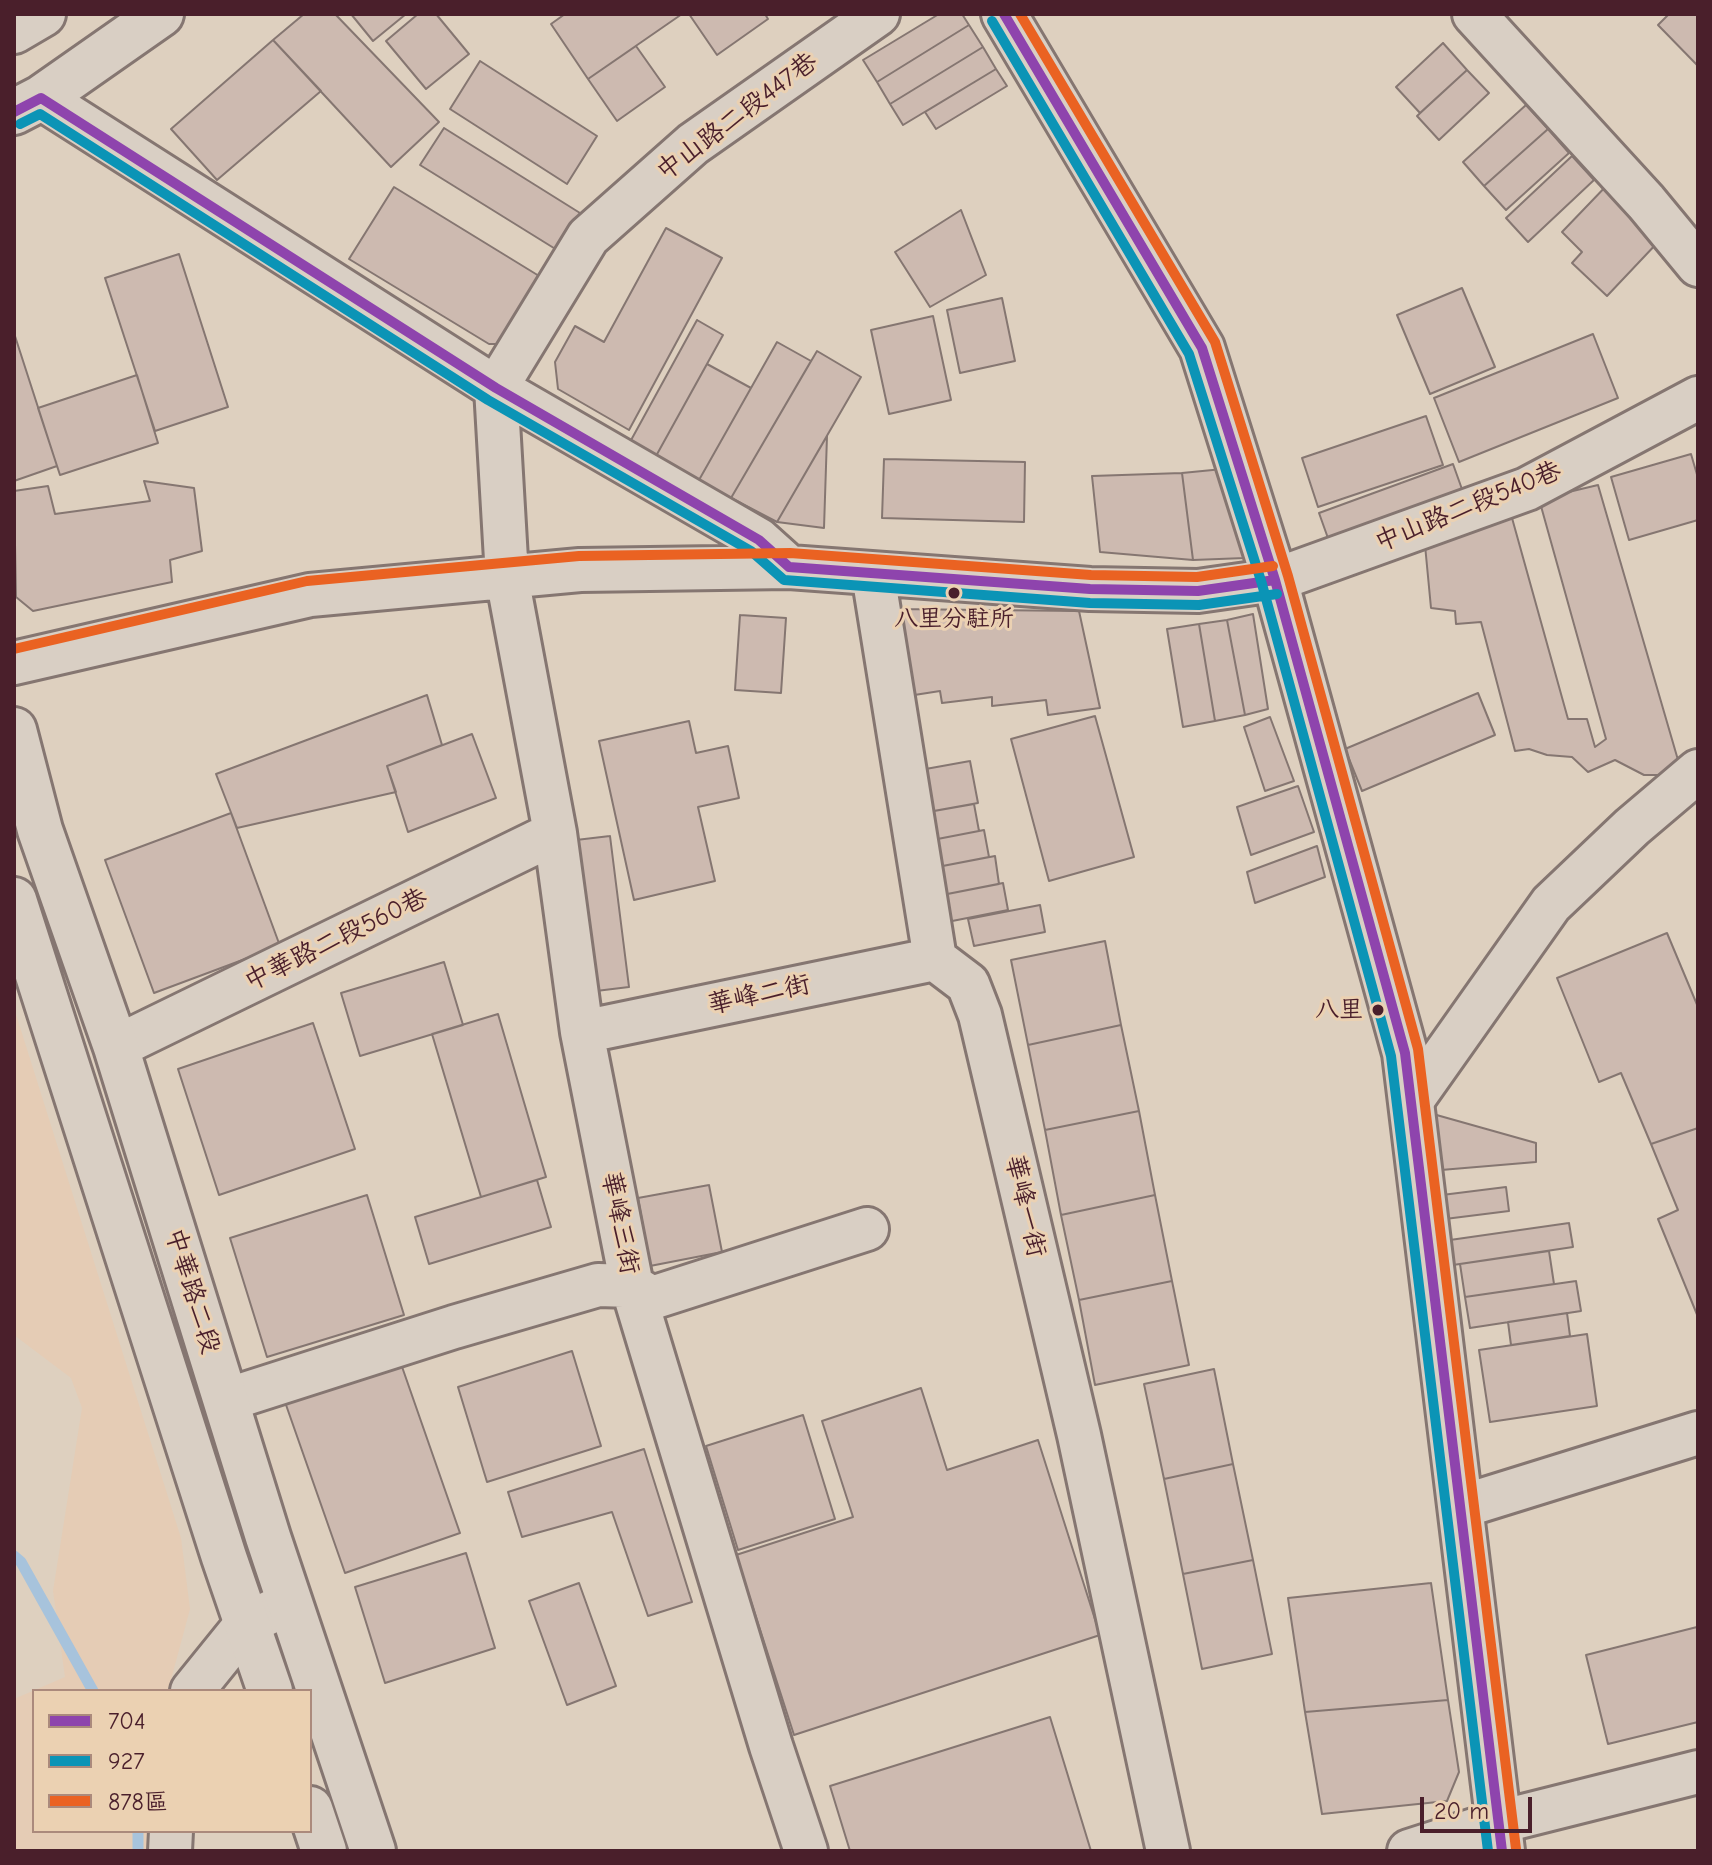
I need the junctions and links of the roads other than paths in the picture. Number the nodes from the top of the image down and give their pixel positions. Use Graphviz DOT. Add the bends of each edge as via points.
graph roads {
  1 [pos="43,14"];
  2 [pos="161,14"];
  3 [pos="878,14"];
  4 [pos="1004,14"];
  5 [pos="1474,14"];
  6 [pos="14,31"];
  7 [pos="28,105"];
  8 [pos="1698,265"];
  9 [pos="496,388"];
  10 [pos="1698,398"];
  11 [pos="789,567"];
  12 [pos="873,574"];
  13 [pos="507,577"];
  14 [pos="1275,580"];
  15 [pos="14,663"];
  16 [pos="14,730"];
  17 [pos="1698,771"];
  18 [pos="555,833"];
  19 [pos="14,900"];
  20 [pos="935,959"];
  21 [pos="582,1032"];
  22 [pos="116,1047"];
  23 [pos="1411,1102"];
  24 [pos="867,1229"];
  25 [pos="632,1286"];
  26 [pos="226,1400"];
  27 [pos="1698,1433"];
  28 [pos="1460,1507"];
  29 [pos="290,1603"];
  30 [pos="247,1623"];
  31 [pos="194,1689"];
  32 [pos="269,1689"];
  33 [pos="1698,1772"];
  34 [pos="312,1815"];
  35 [pos="1500,1837"];
  36 [pos="324,1851"];
  37 [pos="373,1851"];
  38 [pos="806,1851"];
  39 [pos="1168,1851"];
  40 [pos="1409,1851"];
  1 -- 6 [label="main road"];
  2 -- 7 [label="main road"];
  3 -- 9 [label="street, 中山路二段447巷" via="693,144 588,237"];
  4 -- 14 [label="main road" via="1202,348"];
  5 -- 8 [label="street"];
  7 -- 9 [label="street"];
  9 -- 11 [label="street" via="759,540"];
  9 -- 13 [label="street"];
  10 -- 14 [label="street, 中山路二段540巷" via="1527,489"];
  11 -- 12 [label="street, 中山路二段540巷"];
  11 -- 13 [label="street, 中山路二段540巷" via="580,570"];
  12 -- 14 [label="street, 中山路二段540巷" via="1183,591"];
  12 -- 20 [label="street"];
  13 -- 15 [label="street, 中山路二段540巷" via="310,595"];
  13 -- 18 [label="street, 華峰三街"];
  14 -- 23 [label="main road" via="1405,1053"];
  16 -- 22 [label="main road, 中華路二段" via="40,830"];
  17 -- 23 [label="street" via="1551,904"];
  18 -- 21 [label="street, 華峰三街"];
  18 -- 22 [label="street, 中華路二段560巷"];
  19 -- 30 [label="main road, 中華路二段"];
  20 -- 21 [label="street, 華峰二街"];
  20 -- 39 [label="street, 華峰一街" via="968,984 980,1015 1079,1435"];
  21 -- 25 [label="street, 華峰三街"];
  22 -- 26 [label="main road, 中華路二段"];
  23 -- 28 [label="main road"];
  24 -- 25 [label="street" via="652,1298"];
  25 -- 26 [label="street" via="598,1285"];
  25 -- 38 [label="street, 華峰三街"];
  26 -- 29 [label="main road, 中華路二段"];
  27 -- 28 [label="street"];
  28 -- 35 [label="main road"];
  29 -- 30 [label="street"];
  29 -- 37 [label="main road, 中華路二段"];
  30 -- 31 [label="street"];
  30 -- 32 [label="main road, 中華路二段"];
  33 -- 35 [label="street"];
  34 -- 36 [label="main road"];
  35 -- 40 [label="street"];
}
